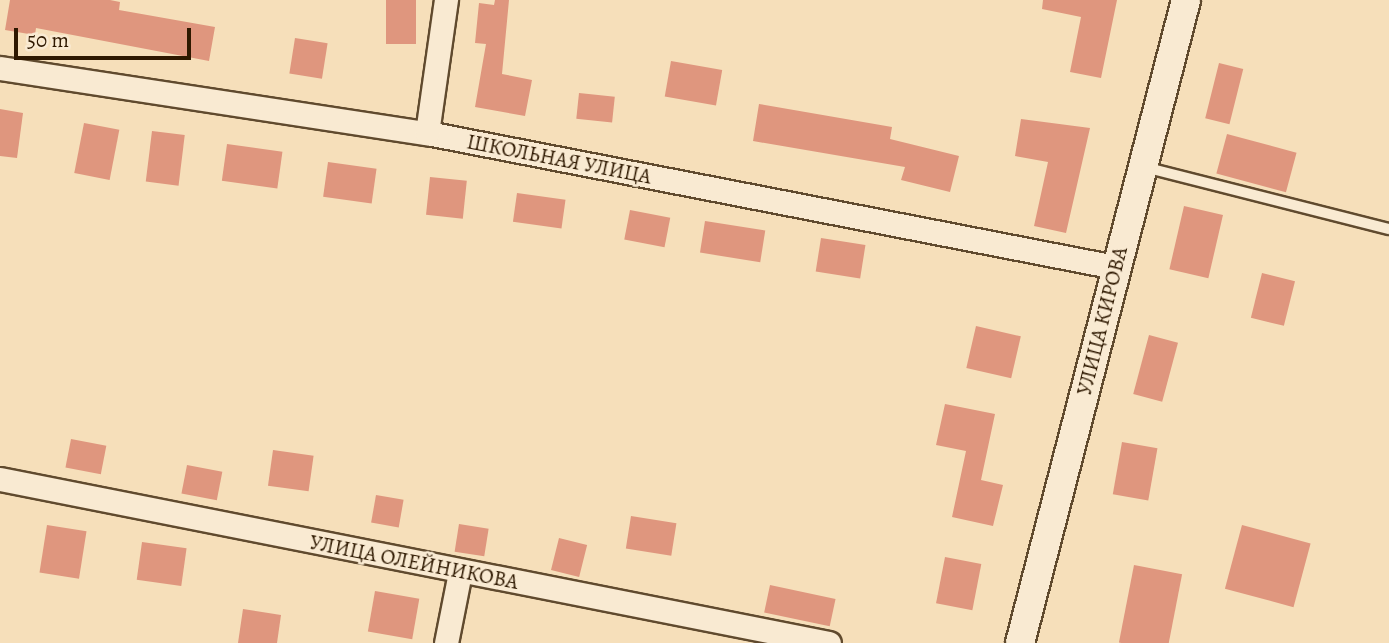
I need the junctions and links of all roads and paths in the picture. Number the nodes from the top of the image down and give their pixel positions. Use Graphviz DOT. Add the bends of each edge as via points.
graph roads {
  1 [pos="446,0"];
  2 [pos="1186,0"];
  3 [pos="0,68"];
  4 [pos="426,133"];
  5 [pos="1141,166"];
  6 [pos="1389,229"];
  7 [pos="1115,267"];
  8 [pos="0,479"];
  9 [pos="460,572"];
  10 [pos="446,643"];
  11 [pos="829,643"];
  12 [pos="1020,643"];
  1 -- 4 [label="street"];
  2 -- 5 [label="street, УЛИЦА КИРОВА"];
  3 -- 4 [label="street, ШКОЛЬНАЯ УЛИЦА"];
  4 -- 7 [label="street, ШКОЛЬНАЯ УЛИЦА"];
  5 -- 6 [label="lane"];
  5 -- 7 [label="street, УЛИЦА КИРОВА"];
  7 -- 12 [label="street, УЛИЦА КИРОВА"];
  8 -- 9 [label="street, УЛИЦА ОЛЕЙНИКОВА"];
  9 -- 10 [label="street"];
  9 -- 11 [label="street, УЛИЦА ОЛЕЙНИКОВА"];
}
